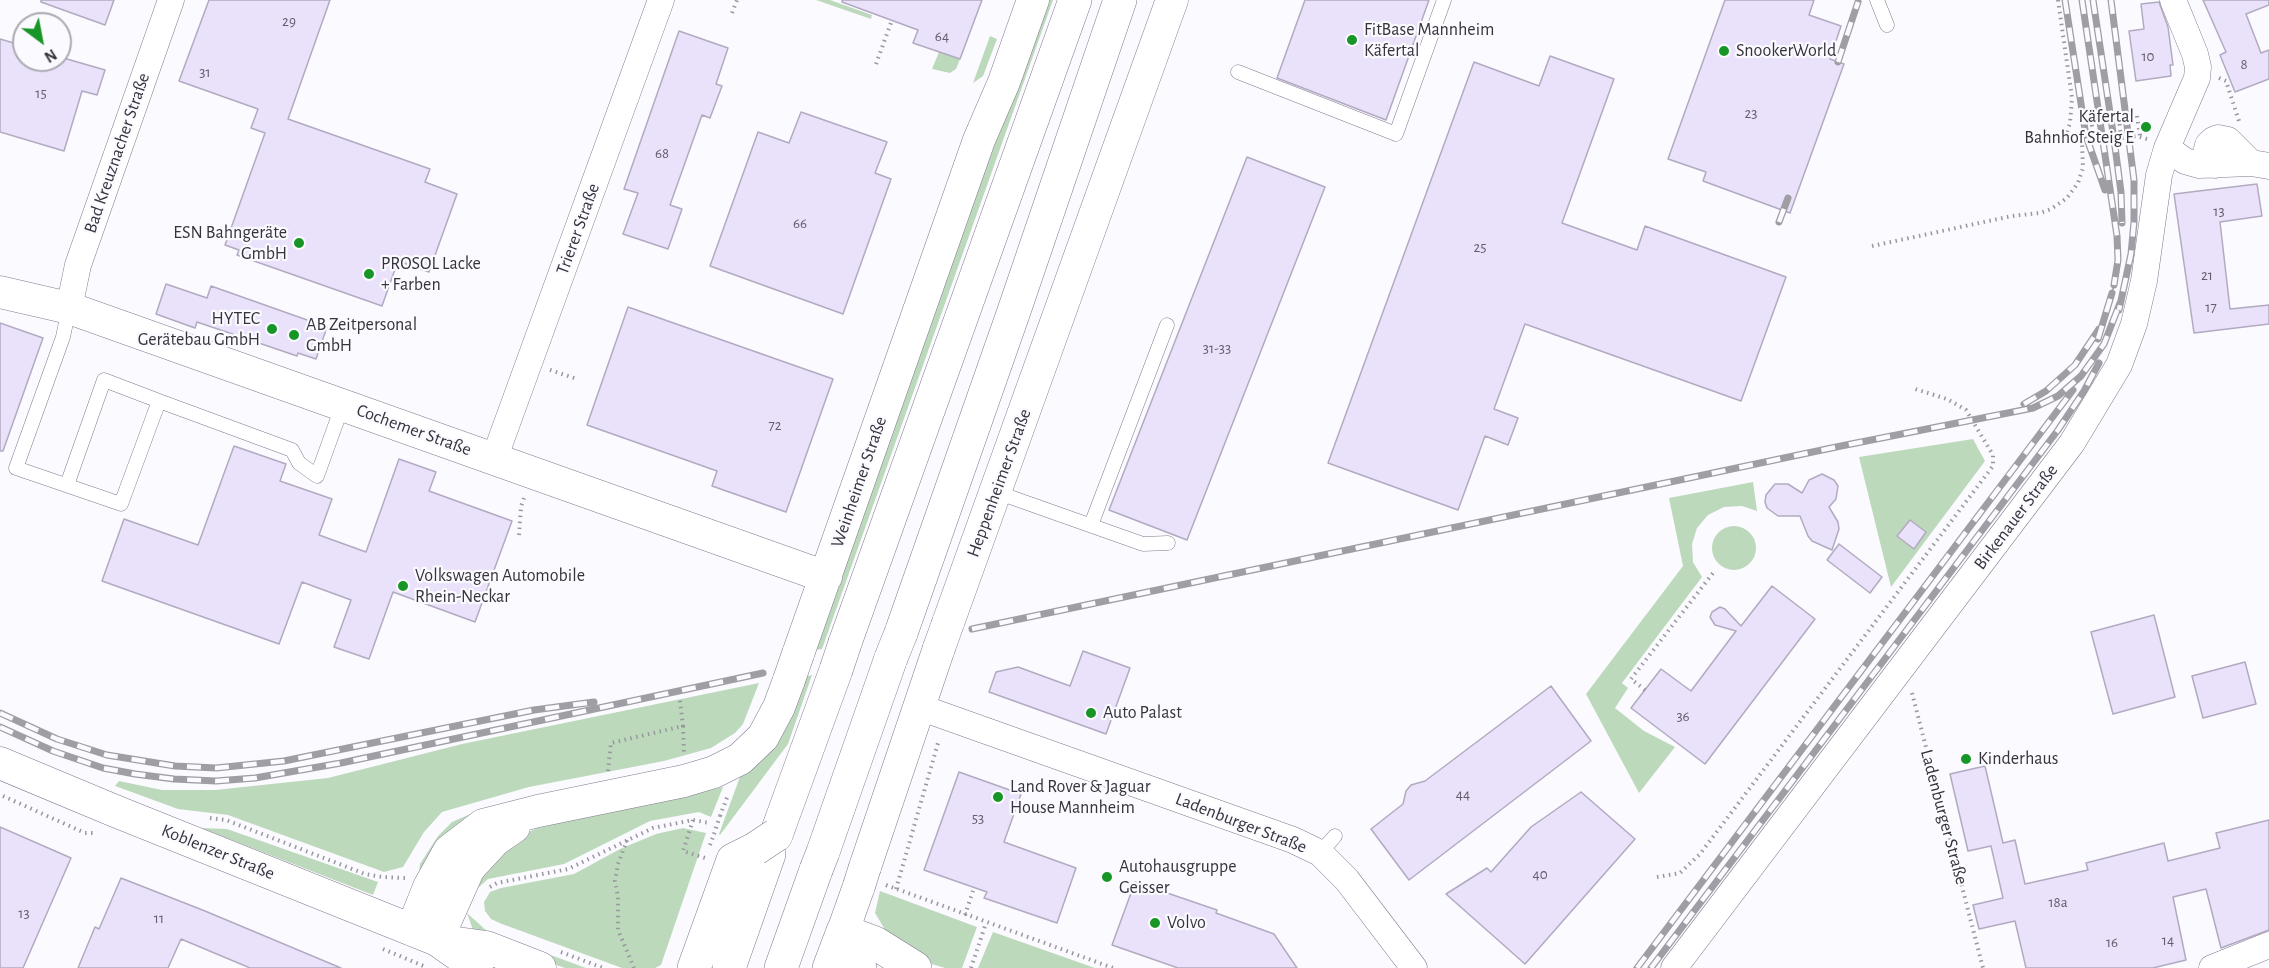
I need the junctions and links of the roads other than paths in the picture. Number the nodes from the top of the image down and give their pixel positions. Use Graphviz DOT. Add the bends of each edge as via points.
graph roads {
  1 [pos="171,0"];
  2 [pos="661,0"];
  3 [pos="1033,0"];
  4 [pos="1075,0"];
  5 [pos="1120,0"];
  6 [pos="1172,0"];
  7 [pos="1444,0"];
  8 [pos="1877,0"];
  9 [pos="2173,0"];
  10 [pos="1887,25"];
  11 [pos="1238,72"];
  12 [pos="2167,148"];
  13 [pos="2251,158"];
  14 [pos="0,292"];
  15 [pos="69,308"];
  16 [pos="1167,325"];
  17 [pos="159,401"];
  18 [pos="343,404"];
  19 [pos="494,459"];
  20 [pos="67,485"];
  21 [pos="996,492"];
  22 [pos="1091,525"];
  23 [pos="1168,543"];
  24 [pos="826,577"];
  25 [pos="919,707"];
  26 [pos="0,763"];
  27 [pos="767,846"];
  28 [pos="424,935"];
  29 [pos="2269,945"];
  30 [pos="842,954"];
  31 [pos="693,961"];
  32 [pos="477,968"];
  33 [pos="540,968"];
  34 [pos="729,968"];
  35 [pos="781,968"];
  36 [pos="915,968"];
  37 [pos="1414,968"];
  38 [pos="1674,968"];
  39 [pos="2212,968"];
  1 -- 15 [label="street, Bad Kreuznacher Straße" via="78,265"];
  2 -- 19 [label="street, Trierer Straße"];
  3 -- 24 [label="street, Weinheimer Straße" via="979,140"];
  4 -- 27 [label="main road" via="840,657"];
  5 -- 35 [label="main road"];
  6 -- 21 [label="street, Heppenheimer Straße"];
  7 -- 11 [label="lane" via="1396,134"];
  8 -- 10 [label="lane"];
  9 -- 12 [label="street, Birkenauer Straße" via="2198,67 2192,93"];
  12 -- 13 [label="street" via="2185,161 2199,165"];
  12 -- 38 [label="street, Birkenauer Straße" via="2159,175 2144,281 2119,365 2072,443"];
  14 -- 15 [label="street, Cochemer Straße"];
  15 -- 18 [label="street, Cochemer Straße"];
  15 -- 20 [label="lane" via="63,337 16,468"];
  16 -- 22 [label="lane"];
  17 -- 18 [label="lane" via="292,450 299,463 317,476"];
  17 -- 20 [label="lane" via="121,504"];
  17 -- 20 [label="lane" via="104,380"];
  18 -- 19 [label="street, Cochemer Straße"];
  19 -- 24 [label="street, Cochemer Straße"];
  21 -- 22 [label="lane"];
  21 -- 25 [label="street, Heppenheimer Straße"];
  22 -- 23 [label="lane" via="1143,544"];
  24 -- 28 [label="street, Weinheimer Straße" via="779,707 763,737 740,759 684,781 538,811 495,840 469,868"];
  25 -- 30 [label="street, Heppenheimer Straße" via="869,879"];
  25 -- 37 [label="street, Ladenburger Straße" via="1293,840 1328,845 1347,880"];
  26 -- 28 [label="street, Koblenzer Straße"];
  27 -- 31 [label="main road" via="733,860"];
  27 -- 34 [label="main road"];
  28 -- 32 [label="street, Koblenzer Straße"];
  28 -- 33 [label="street, Koblenzer Straße" via="486,947"];
  29 -- 39 [label="street"];
  30 -- 36 [label="main road" via="875,943"];
}
